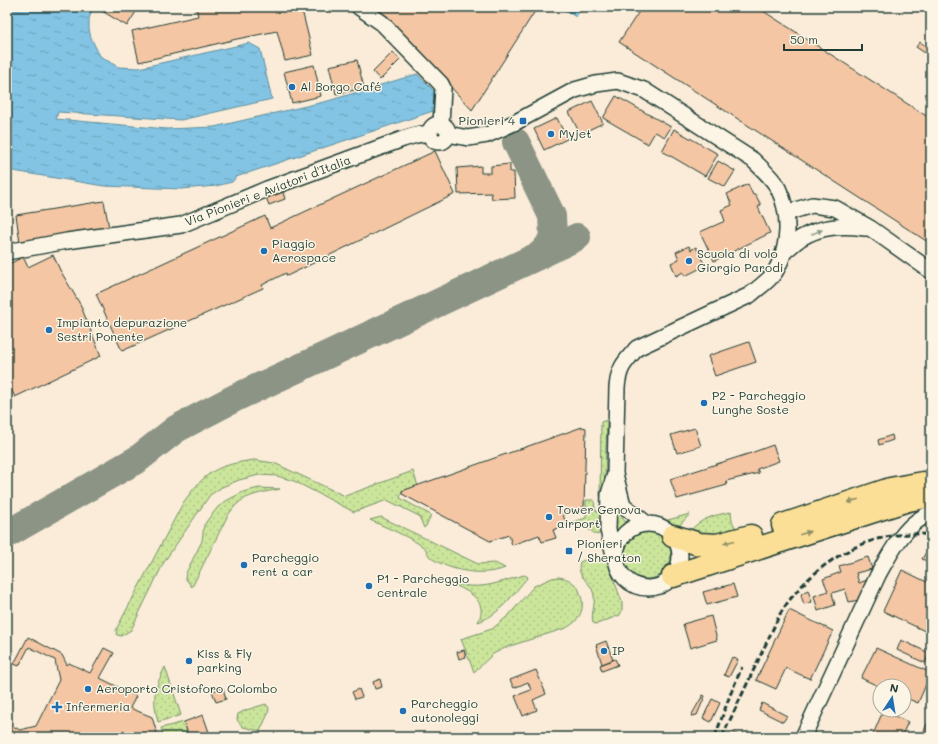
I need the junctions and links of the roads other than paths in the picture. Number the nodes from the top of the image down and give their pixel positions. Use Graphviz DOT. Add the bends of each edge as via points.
graph roads {
  1 [pos="359,7"];
  2 [pos="440,128"];
  3 [pos="825,207"];
  4 [pos="786,213"];
  5 [pos="838,227"];
  6 [pos="870,228"];
  7 [pos="7,252"];
  8 [pos="784,252"];
  9 [pos="931,270"];
  10 [pos="615,474"];
  11 [pos="915,485"];
  12 [pos="931,496"];
  13 [pos="931,514"];
  14 [pos="648,524"];
  15 [pos="673,536"];
  16 [pos="616,563"];
  17 [pos="673,576"];
  18 [pos="803,737"];
  1 -- 2 [label="street" via="382,23 444,88"];
  2 -- 4 [label="street, Via Pionieri e Aviatori d'Italia" via="468,138 487,135 575,90 618,81 644,90 753,160 778,188"];
  2 -- 7 [label="street, Via Pionieri e Aviatori d'Italia" via="267,189 181,225"];
  3 -- 4 [label="street" via="812,205"];
  3 -- 5 [label="street" via="836,219"];
  3 -- 6 [label="street" via="835,208"];
  4 -- 8 [label="street, Via Pionieri e Aviatori d'Italia" via="788,224"];
  5 -- 6 [label="street"];
  8 -- 5 [label="street, one-way" via="801,238 826,228"];
  6 -- 9 [label="street"];
  8 -- 10 [label="street, Via Pionieri e Aviatori d'Italia" via="774,273 750,295 637,348 625,362 619,374 617,387"];
  10 -- 14 [label="street, Via Pionieri e Aviatori d'Italia" via="623,505"];
  10 -- 16 [label="street, Via Pionieri e Aviatori d'Italia" via="609,494 608,530"];
  11 -- 15 [label="highway, one-way" via="717,545 699,544"];
  17 -- 12 [label="highway, one-way" via="908,500"];
  13 -- 18 [label="street" via="915,522 902,535 888,557"];
  14 -- 15 [label="street" via="659,526"];
  14 -- 16 [label="street" via="632,528 619,540 615,553"];
  15 -- 17 [label="street" via="680,556 679,565"];
  16 -- 17 [label="street" via="626,580 639,588 654,588 668,582"];
}
